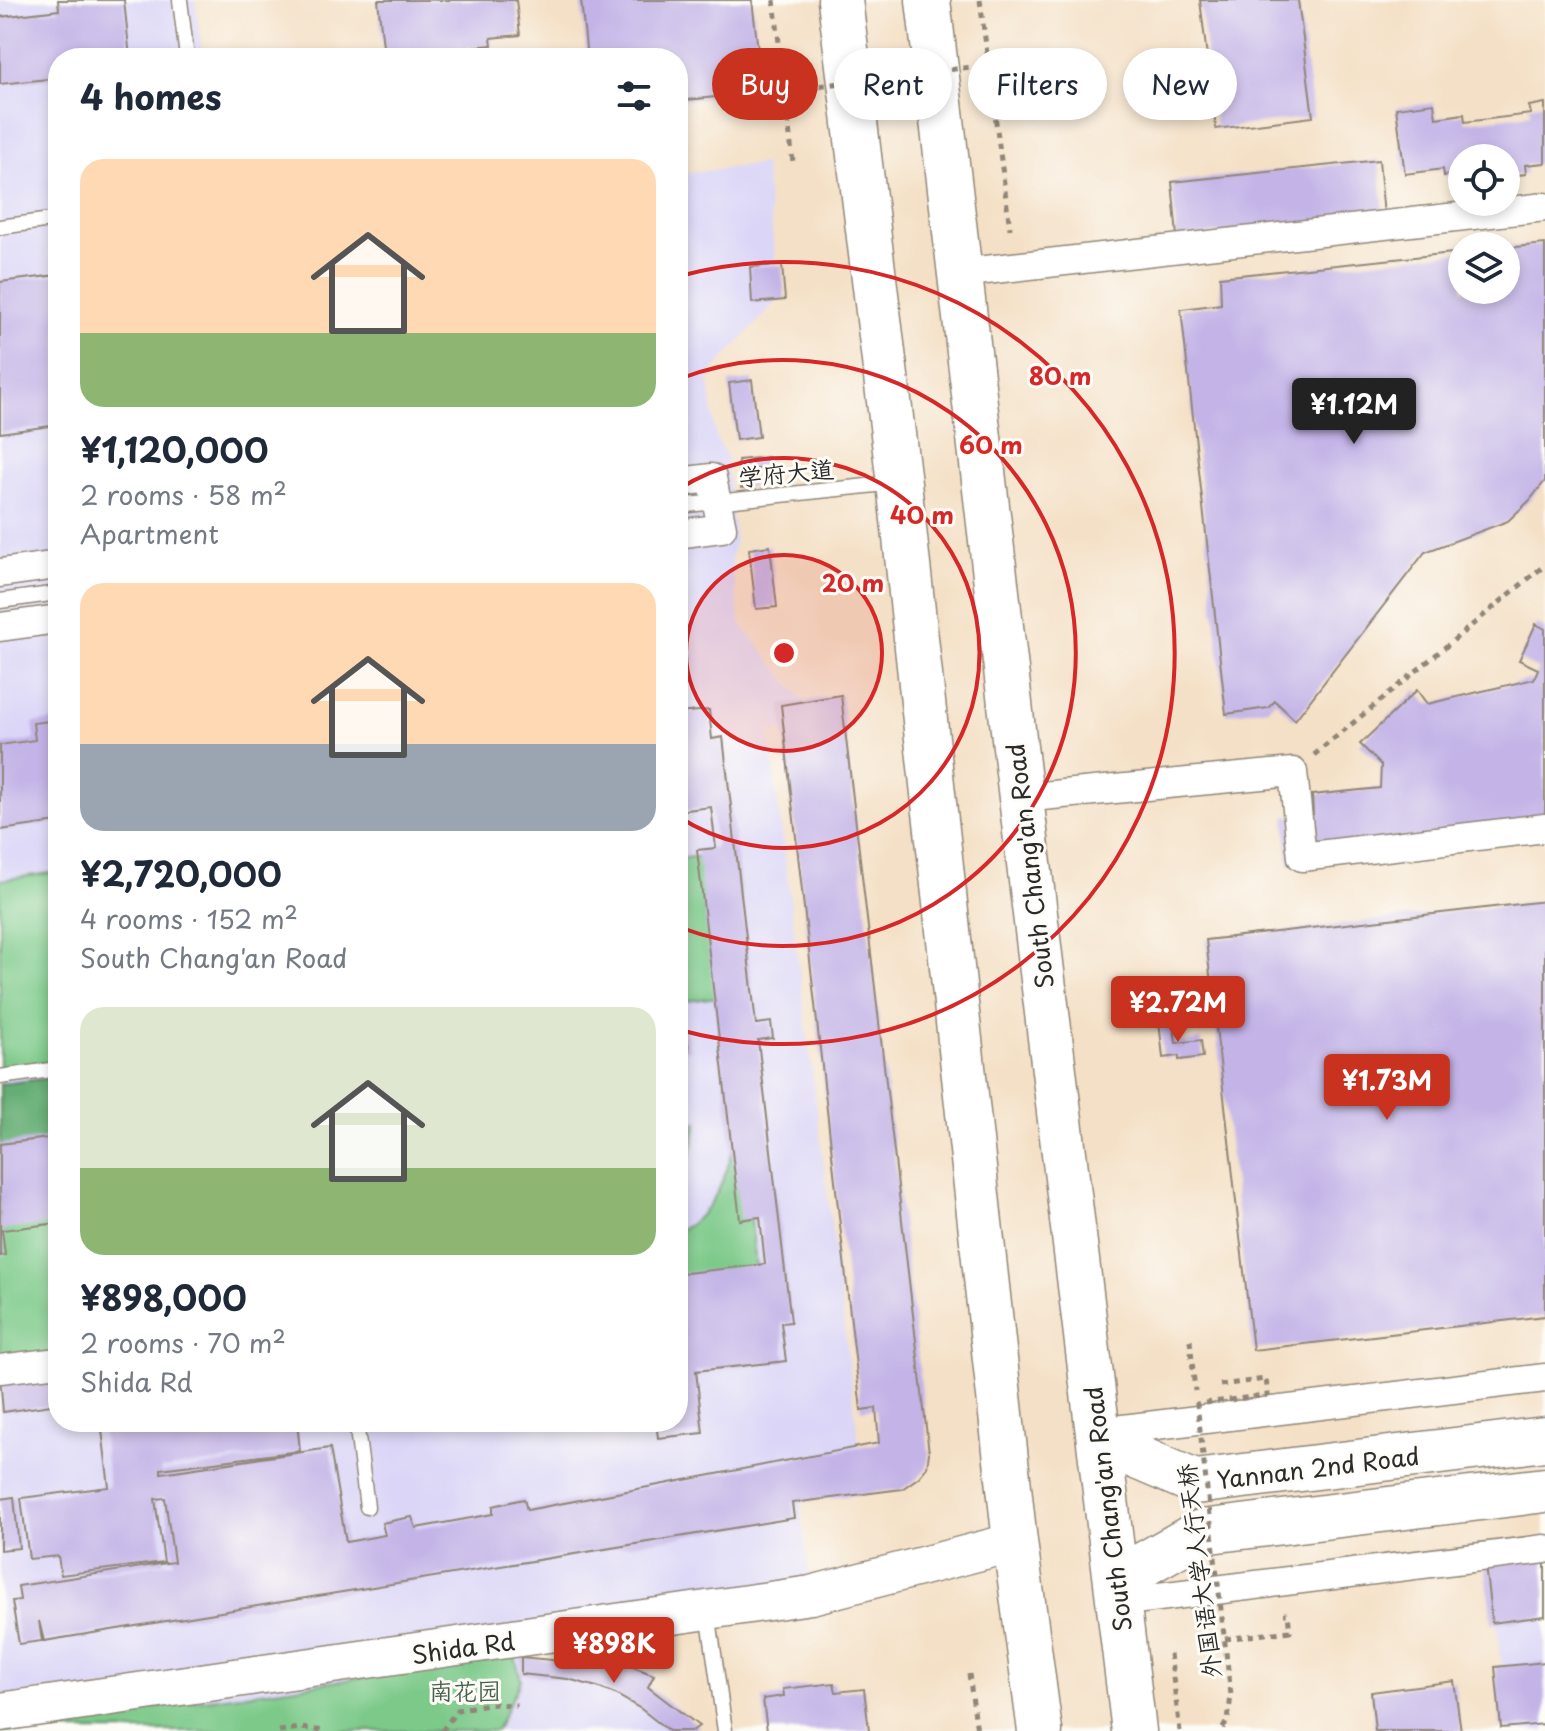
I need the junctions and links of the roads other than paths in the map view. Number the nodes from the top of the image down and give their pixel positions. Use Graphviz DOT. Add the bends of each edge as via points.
graph roads {
  1 [pos="180,0"];
  2 [pos="840,0"];
  3 [pos="928,0"];
  4 [pos="186,48"];
  5 [pos="1545,207"];
  6 [pos="48,220"];
  7 [pos="0,227"];
  8 [pos="959,273"];
  9 [pos="688,481"];
  10 [pos="899,483"];
  11 [pos="717,501"];
  12 [pos="688,505"];
  13 [pos="688,533"];
  14 [pos="48,566"];
  15 [pos="0,573"];
  16 [pos="48,594"];
  17 [pos="0,601"];
  18 [pos="48,620"];
  19 [pos="0,627"];
  20 [pos="1021,798"];
  21 [pos="1545,828"];
  22 [pos="48,1070"];
  23 [pos="0,1077"];
  24 [pos="48,1363"];
  25 [pos="0,1369"];
  26 [pos="1545,1378"];
  27 [pos="357,1432"];
  28 [pos="1098,1437"];
  29 [pos="1545,1439"];
  30 [pos="1545,1490"];
  31 [pos="367,1507"];
  32 [pos="1015,1542"];
  33 [pos="1545,1549"];
  34 [pos="1117,1591"];
  35 [pos="708,1612"];
  36 [pos="0,1712"];
  37 [pos="725,1731"];
  38 [pos="1040,1731"];
  39 [pos="1134,1731"];
  1 -- 4 [label="lane"];
  2 -- 10 [label="main road"];
  3 -- 8 [label="main road, South Chang'an Road"];
  5 -- 8 [label="street"];
  6 -- 7 [label="lane"];
  8 -- 20 [label="main road, South Chang'an Road"];
  9 -- 11 [label="street" via="712,478"];
  10 -- 11 [label="lane, 学府大道"];
  10 -- 32 [label="main road"];
  11 -- 12 [label="lane, 学府大道"];
  11 -- 13 [label="street" via="722,528"];
  14 -- 15 [label="street"];
  16 -- 17 [label="lane"];
  18 -- 19 [label="street"];
  20 -- 21 [label="street" via="1293,772 1302,857"];
  20 -- 28 [label="main road, South Chang'an Road"];
  22 -- 23 [label="lane"];
  24 -- 25 [label="street"];
  26 -- 28 [label="street"];
  27 -- 31 [label="lane"];
  28 -- 29 [label="main road, Yannan 2nd Road" via="1195,1482"];
  28 -- 34 [label="main road, South Chang'an Road"];
  30 -- 34 [label="main road, Yannan 2nd Road" via="1201,1532"];
  32 -- 35 [label="street, Shida Rd" via="811,1595"];
  32 -- 38 [label="main road"];
  33 -- 34 [label="street"];
  34 -- 39 [label="main road, South Chang'an Road"];
  35 -- 36 [label="street, Shida Rd"];
  35 -- 37 [label="lane"];
}
